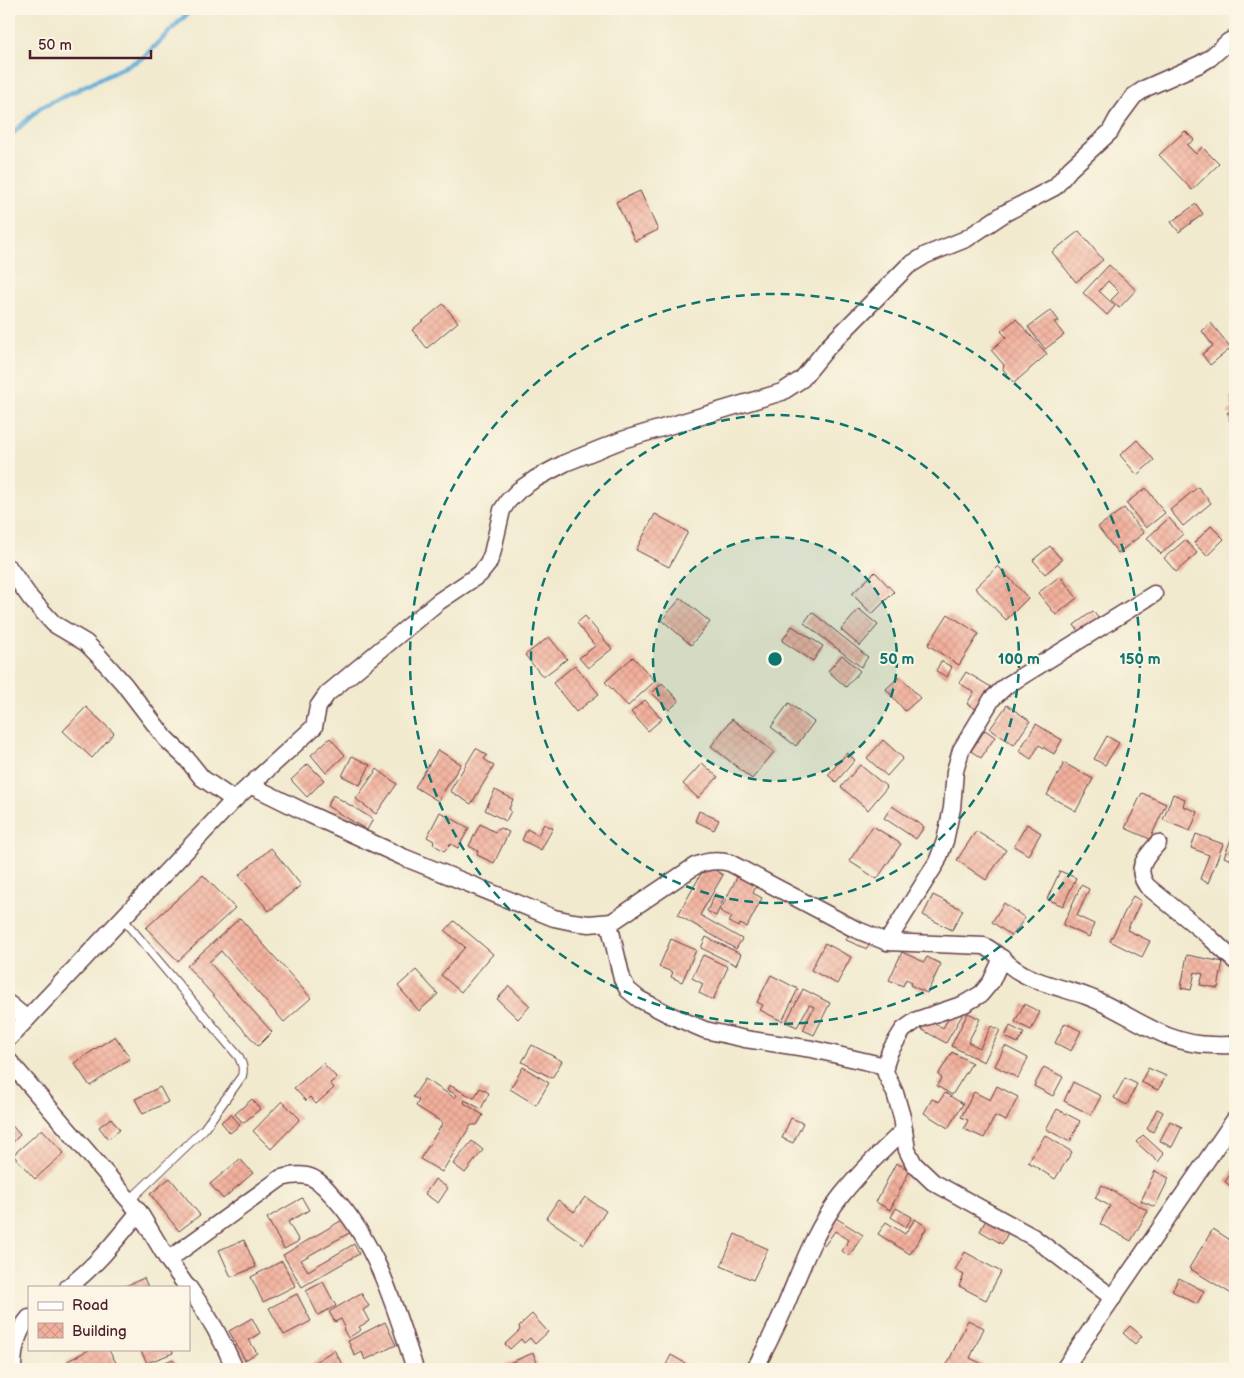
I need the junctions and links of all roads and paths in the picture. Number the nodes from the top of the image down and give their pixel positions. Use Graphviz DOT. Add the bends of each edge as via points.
graph roads {
  1 [pos="1235,38"];
  2 [pos="9,568"];
  3 [pos="1154,594"];
  4 [pos="250,785"];
  5 [pos="234,800"];
  6 [pos="1158,842"];
  7 [pos="123,919"];
  8 [pos="609,923"];
  9 [pos="887,942"];
  10 [pos="1002,958"];
  11 [pos="1235,961"];
  12 [pos="9,1004"];
  13 [pos="27,1019"];
  14 [pos="9,1038"];
  15 [pos="1235,1044"];
  16 [pos="9,1061"];
  17 [pos="885,1066"];
  18 [pos="1235,1119"];
  19 [pos="904,1130"];
  20 [pos="134,1206"];
  21 [pos="168,1260"];
  22 [pos="69,1286"];
  23 [pos="187,1286"];
  24 [pos="190,1291"];
  25 [pos="1113,1298"];
  26 [pos="28,1320"];
  27 [pos="12,1369"];
  28 [pos="235,1369"];
  29 [pos="415,1369"];
  30 [pos="755,1369"];
  31 [pos="1064,1369"];
  1 -- 4 [label="street" via="1200,64 1134,96 1110,132 1055,187 1005,213 966,239 908,266 828,347 802,380 782,392 622,440 565,463 519,490 500,512 492,554 480,574 438,602 327,694 318,707 314,727"];
  2 -- 5 [label="street" via="50,620 86,643 98,655 202,778"];
  3 -- 9 [label="street" via="1006,686 992,699 961,750 945,841 937,862"];
  4 -- 5 [label="street"];
  4 -- 8 [label="street" via="402,857 554,918 581,923"];
  5 -- 7 [label="street"];
  6 -- 11 [label="street" via="1144,860 1142,880"];
  7 -- 13 [label="street"];
  7 -- 20 [label="lane" via="243,1065 242,1076 204,1129"];
  8 -- 9 [label="street" via="695,866 720,861 730,863 855,929"];
  8 -- 17 [label="street" via="622,979 628,990 639,999 705,1030"];
  9 -- 10 [label="street" via="977,944 993,950"];
  10 -- 15 [label="street" via="1036,980 1099,1002 1177,1040 1198,1046"];
  10 -- 17 [label="street" via="991,982 981,994 964,1004 917,1020 904,1030 890,1051"];
  12 -- 13 [label="street"];
  13 -- 14 [label="street"];
  16 -- 20 [label="street"];
  17 -- 19 [label="street"];
  18 -- 25 [label="street"];
  19 -- 25 [label="street" via="906,1150 914,1164 933,1182 1033,1237"];
  19 -- 30 [label="street" via="840,1196 809,1249"];
  20 -- 21 [label="street"];
  20 -- 22 [label="street" via="104,1254"];
  21 -- 23 [label="street"];
  21 -- 29 [label="street" via="281,1178 309,1176 322,1184 362,1234 377,1262"];
  24 -- 28 [label="street"];
  25 -- 31 [label="street"];
  26 -- 27 [label="street" via="19,1334"];
}
